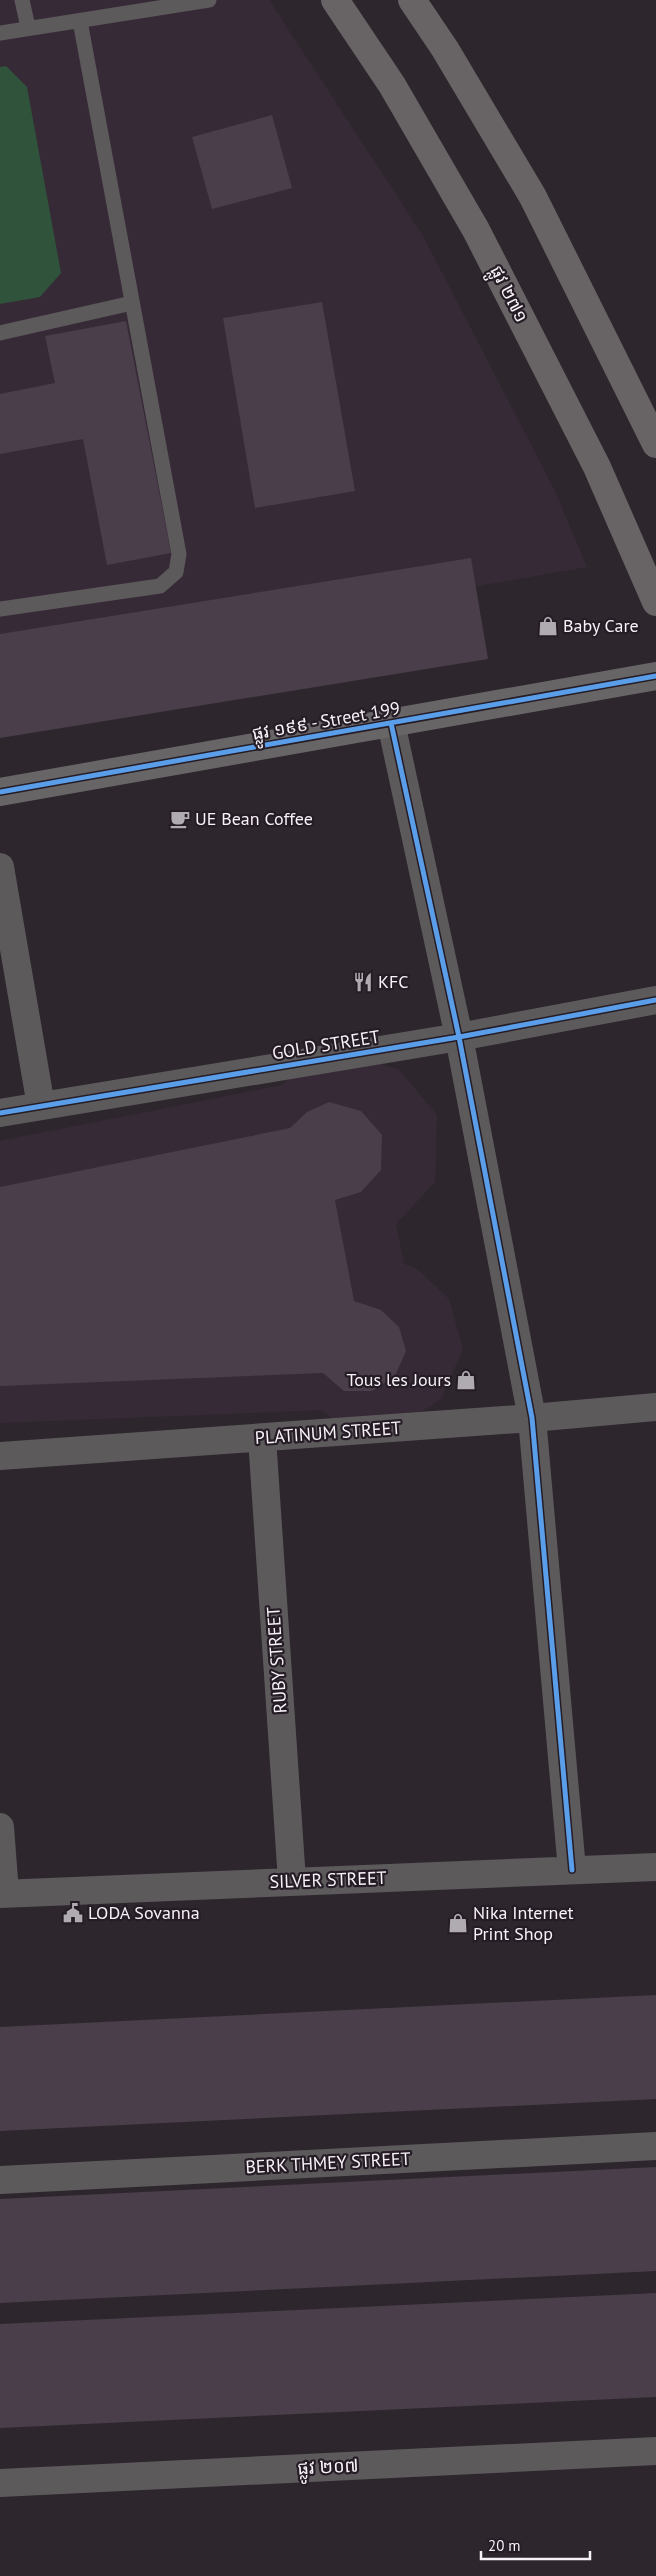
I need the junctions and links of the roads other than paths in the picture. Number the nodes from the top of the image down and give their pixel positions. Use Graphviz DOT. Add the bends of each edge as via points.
graph roads {
  1 [pos="22,0"];
  2 [pos="208,0"];
  3 [pos="335,0"];
  4 [pos="412,0"];
  5 [pos="80,21"];
  6 [pos="28,27"];
  7 [pos="0,33"];
  8 [pos="132,303"];
  9 [pos="0,333"];
  10 [pos="656,444"];
  11 [pos="656,602"];
  12 [pos="0,609"];
  13 [pos="656,676"];
  14 [pos="392,723"];
  15 [pos="0,792"];
  16 [pos="0,867"];
  17 [pos="656,1000"];
  18 [pos="459,1037"];
  19 [pos="41,1106"];
  20 [pos="0,1113"];
  21 [pos="656,1407"];
  22 [pos="532,1418"];
  23 [pos="262,1438"];
  24 [pos="0,1456"];
  25 [pos="0,1827"];
  26 [pos="656,1867"];
  27 [pos="572,1870"];
  28 [pos="292,1882"];
  29 [pos="2,1894"];
  30 [pos="656,2146"];
  31 [pos="0,2180"];
  32 [pos="656,2451"];
  33 [pos="0,2483"];
  1 -- 6 [label="lane"];
  2 -- 5 [label="lane"];
  3 -- 11 [label="main road, ផ្លូវ ២៧១" via="392,85 476,230 598,467"];
  4 -- 10 [label="main road" via="533,197"];
  5 -- 6 [label="lane"];
  5 -- 8 [label="lane"];
  6 -- 7 [label="lane"];
  8 -- 9 [label="lane"];
  8 -- 12 [label="lane" via="179,554 176,572 160,586"];
  13 -- 14 [label="street, ផ្លូវ ១៩៩ - Street 199"];
  14 -- 15 [label="street, ផ្លូវ ១៩៩ - Street 199"];
  14 -- 18 [label="street"];
  16 -- 19 [label="street"];
  17 -- 18 [label="street, GOLD STREET"];
  18 -- 19 [label="street, GOLD STREET"];
  18 -- 22 [label="street"];
  19 -- 20 [label="street, GOLD STREET"];
  21 -- 22 [label="street, PLATINUM STREET"];
  22 -- 23 [label="street, PLATINUM STREET"];
  22 -- 27 [label="street"];
  23 -- 24 [label="street, PLATINUM STREET"];
  23 -- 28 [label="street, RUBY STREET"];
  25 -- 29 [label="street"];
  26 -- 27 [label="street, SILVER STREET"];
  27 -- 28 [label="street, SILVER STREET"];
  28 -- 29 [label="street, SILVER STREET"];
  30 -- 31 [label="street, BERK THMEY STREET"];
  32 -- 33 [label="street, ផ្លូវ ២០៧"];
}
